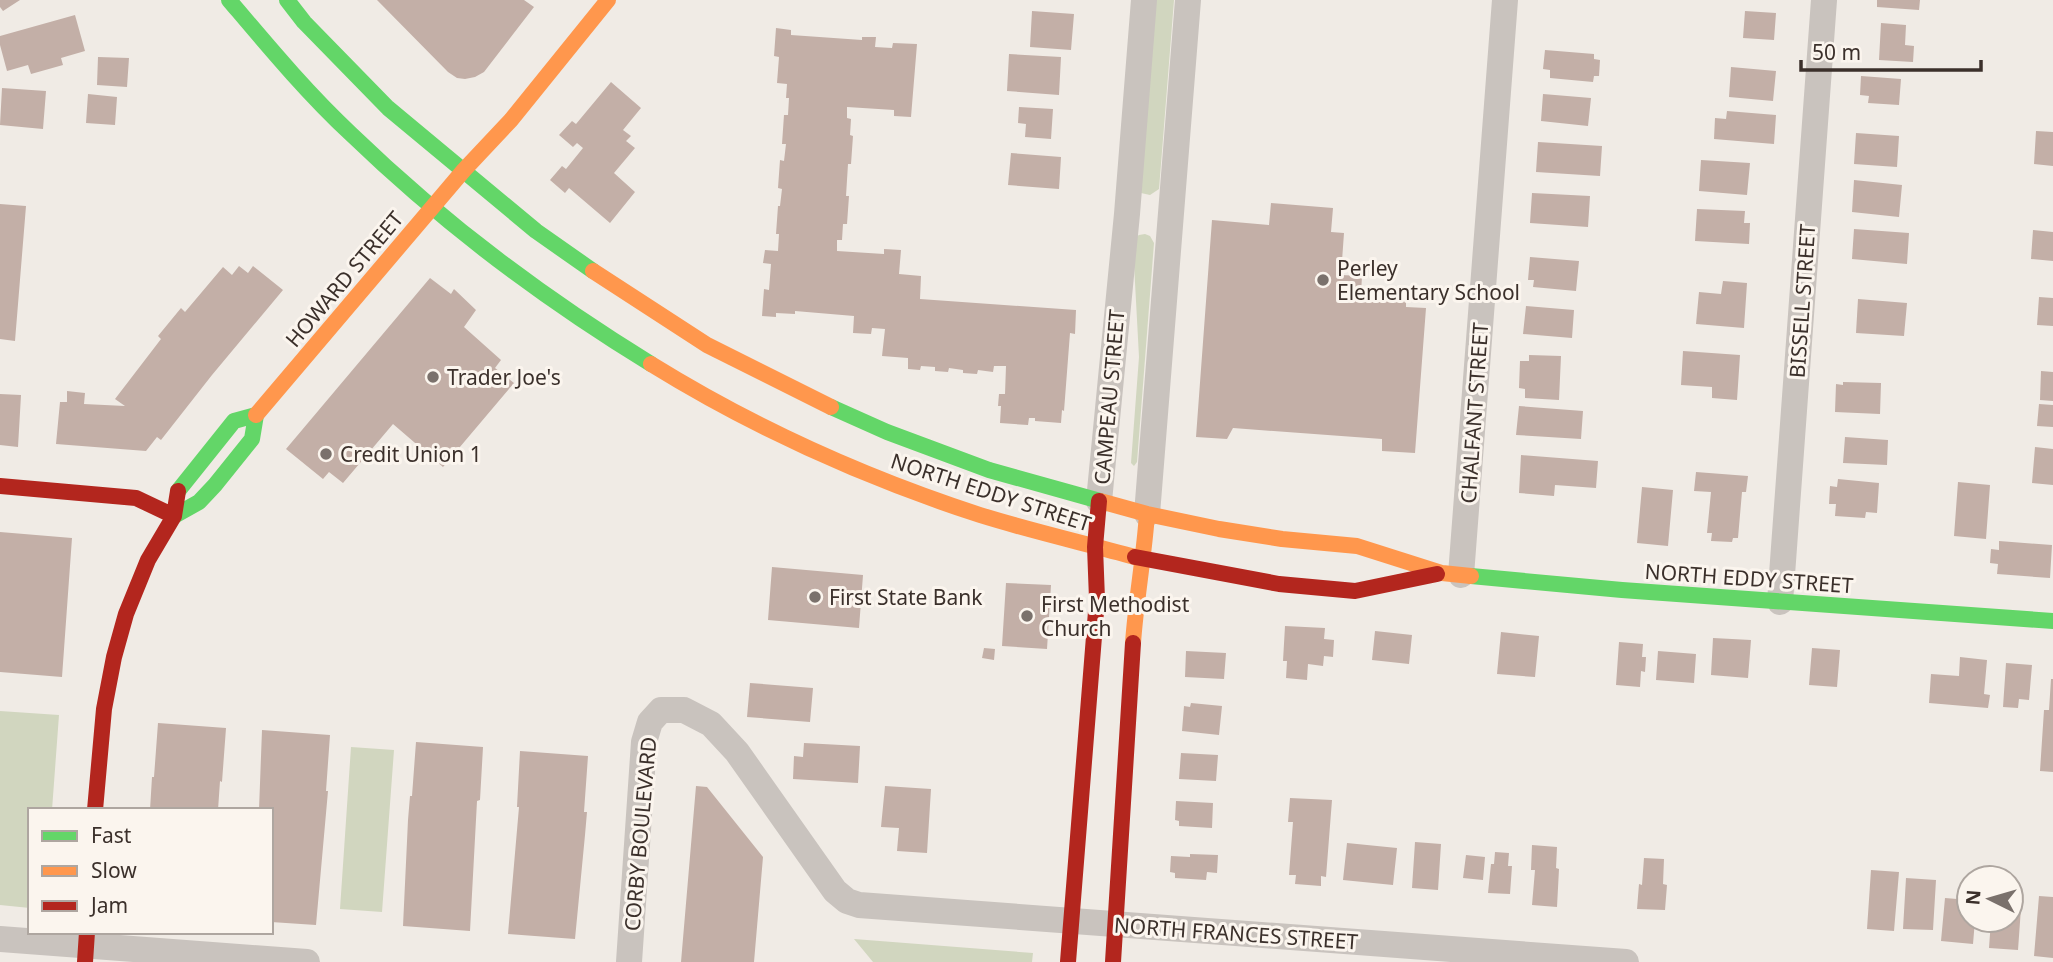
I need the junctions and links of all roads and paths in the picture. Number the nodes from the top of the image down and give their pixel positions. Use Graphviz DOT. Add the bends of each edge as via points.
graph roads {
  1 [pos="229,0"];
  2 [pos="287,0"];
  3 [pos="608,0"];
  4 [pos="1144,0"];
  5 [pos="1188,0"];
  6 [pos="1505,0"];
  7 [pos="1824,0"];
  8 [pos="464,170"];
  9 [pos="432,208"];
  10 [pos="257,415"];
  11 [pos="0,486"];
  12 [pos="1099,502"];
  13 [pos="1147,514"];
  14 [pos="174,516"];
  15 [pos="1095,547"];
  16 [pos="1144,559"];
  17 [pos="1451,574"];
  18 [pos="1780,602"];
  19 [pos="2053,621"];
  20 [pos="661,710"];
  21 [pos="95,808"];
  22 [pos="1072,921"];
  23 [pos="1116,925"];
  24 [pos="0,939"];
  25 [pos="86,947"];
  26 [pos="307,962"];
  27 [pos="629,962"];
  28 [pos="1068,962"];
  29 [pos="1113,962"];
  30 [pos="1626,962"];
  1 -- 9 [label="main road, NORTH EDDY STREET" via="349,133"];
  2 -- 8 [label="main road, NORTH EDDY STREET" via="388,108"];
  3 -- 8 [label="main road" via="511,120"];
  4 -- 12 [label="street, CAMPEAU STREET"];
  5 -- 13 [label="street"];
  6 -- 17 [label="street, CHALFANT STREET"];
  7 -- 18 [label="street, BISSELL STREET"];
  8 -- 9 [label="main road, HOWARD STREET"];
  8 -- 12 [label="main road, NORTH EDDY STREET" via="536,230 707,345 887,432 989,470"];
  9 -- 10 [label="main road, HOWARD STREET"];
  9 -- 15 [label="main road, NORTH EDDY STREET" via="588,327 686,386 878,478 981,515"];
  10 -- 14 [label="main road, HOWARD STREET" via="252,439 215,485 199,502"];
  10 -- 14 [label="main road, HOWARD STREET" via="234,421 194,468 178,489"];
  11 -- 14 [label="main road" via="136,498"];
  12 -- 13 [label="main road, NORTH EDDY STREET"];
  12 -- 15 [label="main road, CAMPEAU STREET"];
  13 -- 16 [label="main road"];
  13 -- 17 [label="main road, NORTH EDDY STREET" via="1257,535 1357,546"];
  14 -- 21 [label="main road, HOWARD STREET" via="148,560 120,634 104,709"];
  15 -- 16 [label="main road, NORTH EDDY STREET"];
  15 -- 22 [label="main road, CAMPEAU STREET" via="1097,599"];
  16 -- 17 [label="main road, NORTH EDDY STREET" via="1279,584 1355,591"];
  16 -- 23 [label="main road" via="1136,603"];
  17 -- 18 [label="main road, NORTH EDDY STREET"];
  18 -- 19 [label="main road, NORTH EDDY STREET"];
  20 -- 22 [label="street, NORTH FRANCES STREET" via="684,710 711,724 737,752 835,891 847,901 874,907"];
  20 -- 27 [label="street, CORBY BOULEVARD" via="650,722 644,742"];
  22 -- 23 [label="street, NORTH FRANCES STREET"];
  22 -- 28 [label="main road, CAMPEAU STREET"];
  23 -- 29 [label="main road"];
  23 -- 30 [label="street, NORTH FRANCES STREET"];
  24 -- 25 [label="street"];
  25 -- 26 [label="street"];
}
